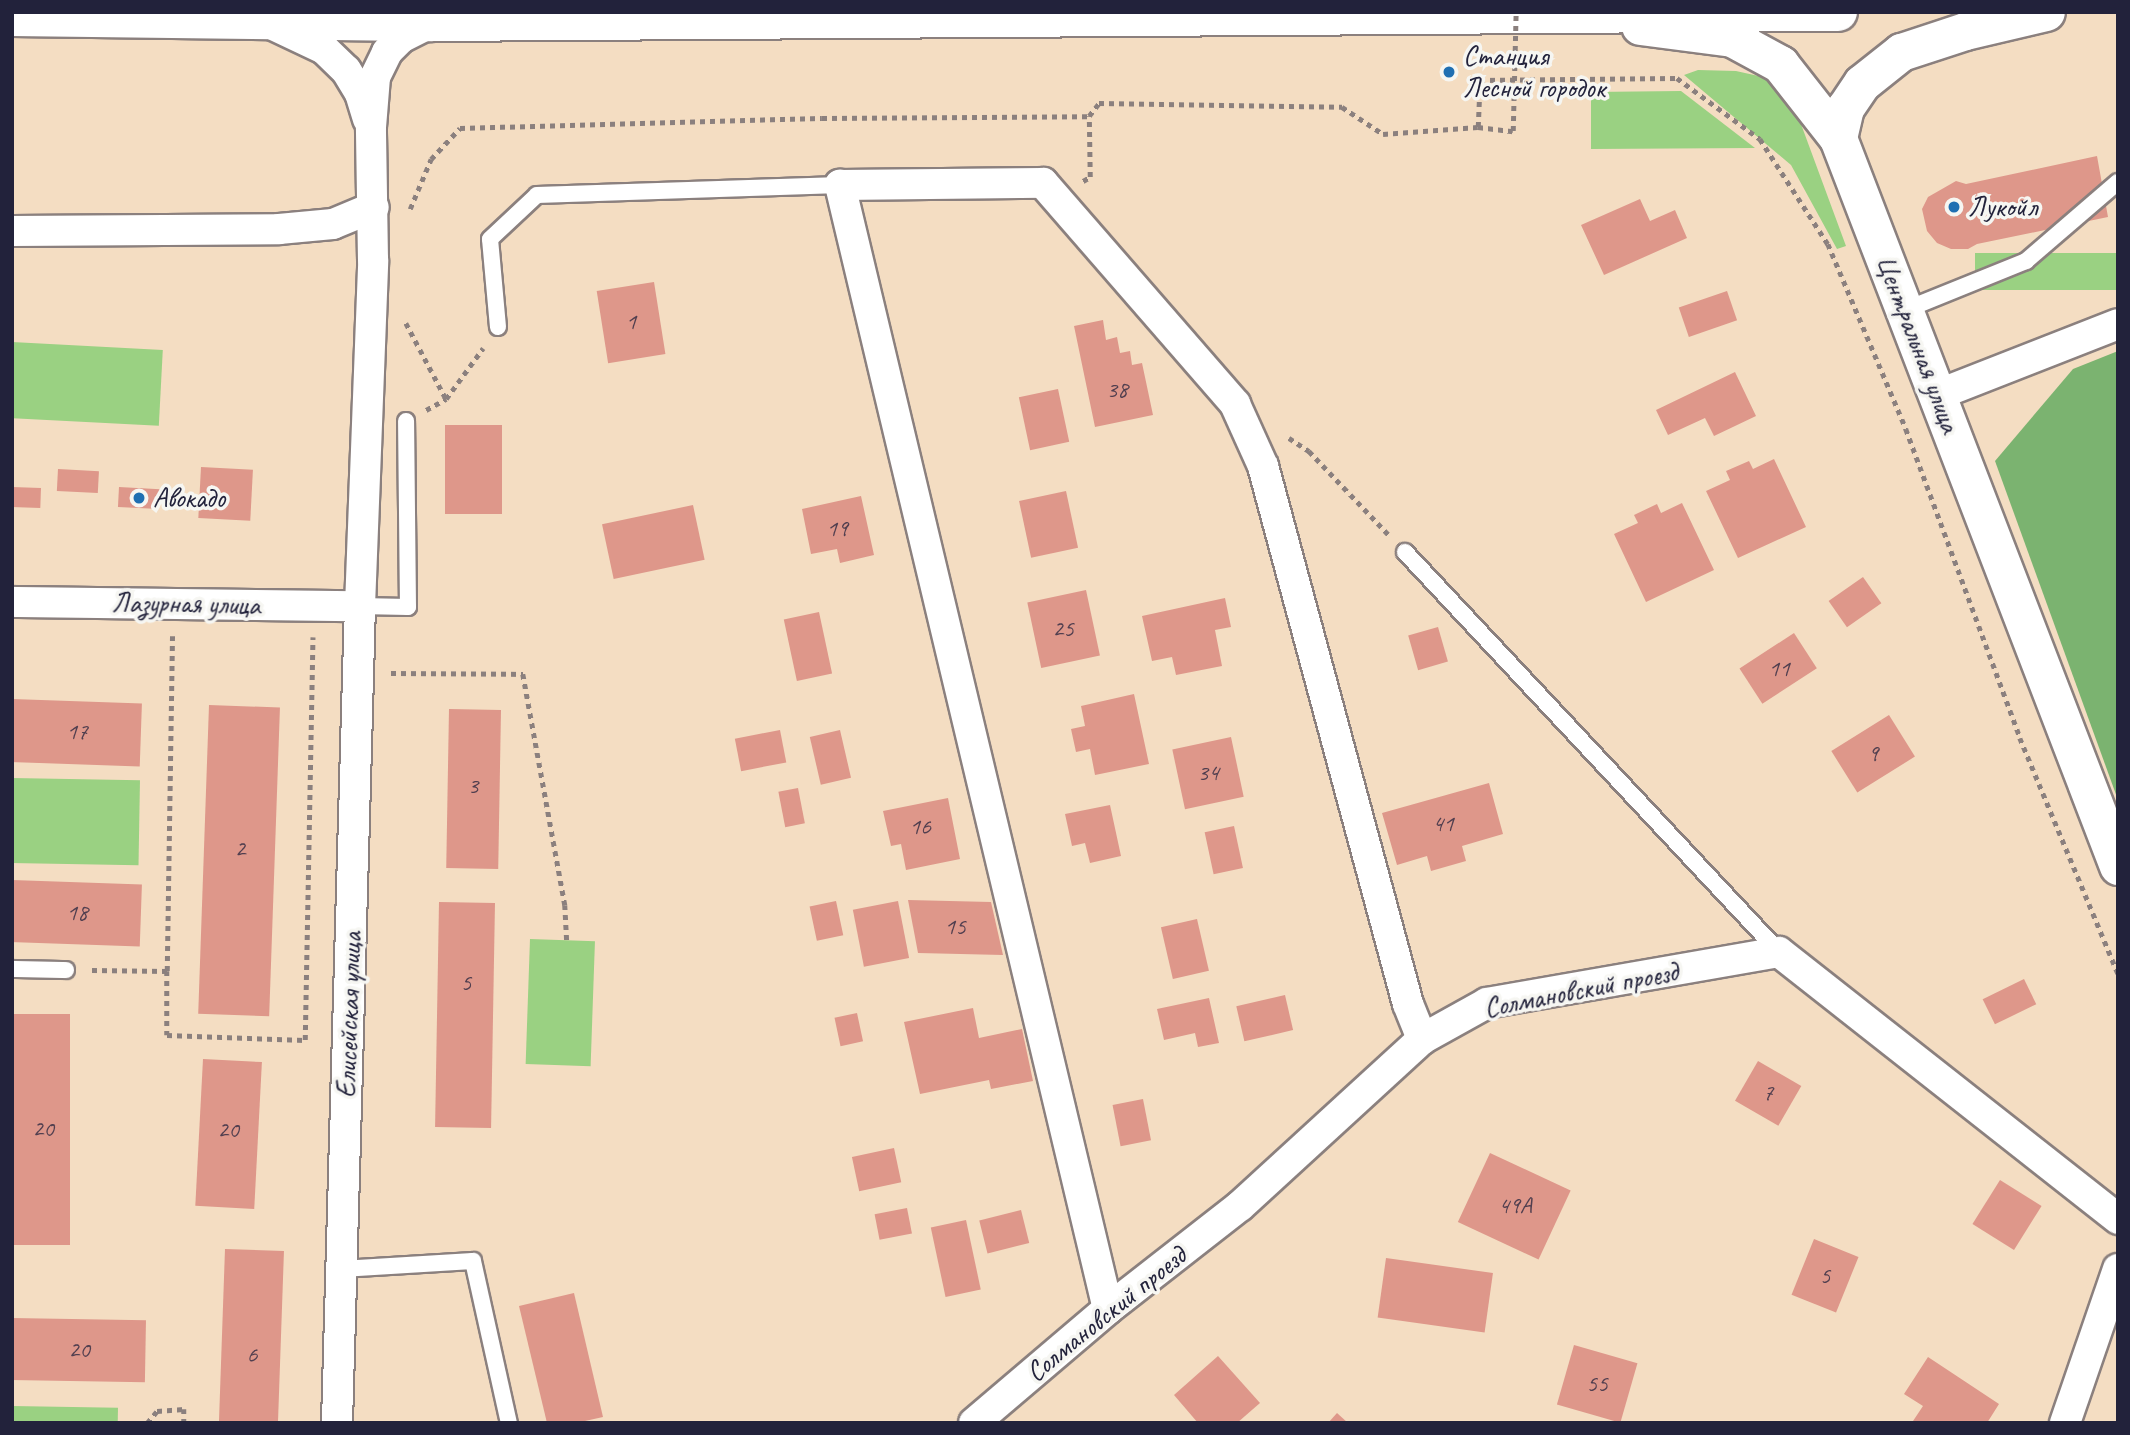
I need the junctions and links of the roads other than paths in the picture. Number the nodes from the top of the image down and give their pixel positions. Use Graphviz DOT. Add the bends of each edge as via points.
graph roads {
  1 [pos="1838,12"];
  2 [pos="2046,12"];
  3 [pos="1530,13"];
  4 [pos="12,18"];
  5 [pos="264,22"];
  6 [pos="432,22"];
  7 [pos="371,127"];
  8 [pos="1838,138"];
  9 [pos="2118,182"];
  10 [pos="840,185"];
  11 [pos="374,206"];
  12 [pos="12,231"];
  13 [pos="1905,310"];
  14 [pos="2118,324"];
  15 [pos="498,327"];
  16 [pos="1937,396"];
  17 [pos="406,421"];
  18 [pos="1405,552"];
  19 [pos="12,601"];
  20 [pos="360,606"];
  21 [pos="2118,866"];
  22 [pos="1779,952"];
  23 [pos="12,969"];
  24 [pos="66,970"];
  25 [pos="1422,1039"];
  26 [pos="2118,1219"];
  27 [pos="341,1269"];
  28 [pos="2118,1269"];
  29 [pos="1108,1309"];
  30 [pos="337,1423"];
  31 [pos="509,1423"];
  32 [pos="974,1423"];
  33 [pos="2065,1423"];
  1 -- 3 [label="highway"];
  2 -- 8 [label="street" via="1901,52 1862,83 1845,108"];
  3 -- 6 [label="highway"];
  3 -- 8 [label="street, Центральная улица" via="1732,38 1780,64"];
  4 -- 5 [label="highway"];
  5 -- 6 [label="highway"];
  5 -- 7 [label="street" via="324,49 346,70 360,93"];
  6 -- 7 [label="street" via="401,38 387,52 375,77"];
  7 -- 11 [label="street, Елисейская улица"];
  8 -- 13 [label="street, Центральная улица"];
  9 -- 13 [label="lane" via="2026,261"];
  10 -- 15 [label="lane" via="537,195 490,239"];
  10 -- 25 [label="street" via="1043,183 1235,404 1264,466 1408,1004"];
  10 -- 29 [label="street"];
  11 -- 12 [label="street" via="332,224 279,229"];
  11 -- 20 [label="street, Елисейская улица"];
  13 -- 16 [label="street, Центральная улица"];
  14 -- 16 [label="street"];
  16 -- 21 [label="street, Центральная улица"];
  17 -- 20 [label="lane" via="408,607"];
  18 -- 22 [label="lane"];
  19 -- 20 [label="street, Лазурная улица"];
  20 -- 27 [label="street, Елисейская улица"];
  22 -- 25 [label="street, Солмановский проезд" via="1487,1003"];
  22 -- 26 [label="street"];
  23 -- 24 [label="lane"];
  25 -- 29 [label="street, Солмановский проезд" via="1240,1206"];
  27 -- 30 [label="street, Елисейская улица"];
  27 -- 31 [label="lane" via="473,1261"];
  28 -- 33 [label="street"];
  29 -- 32 [label="street, Солмановский проезд"];
}
